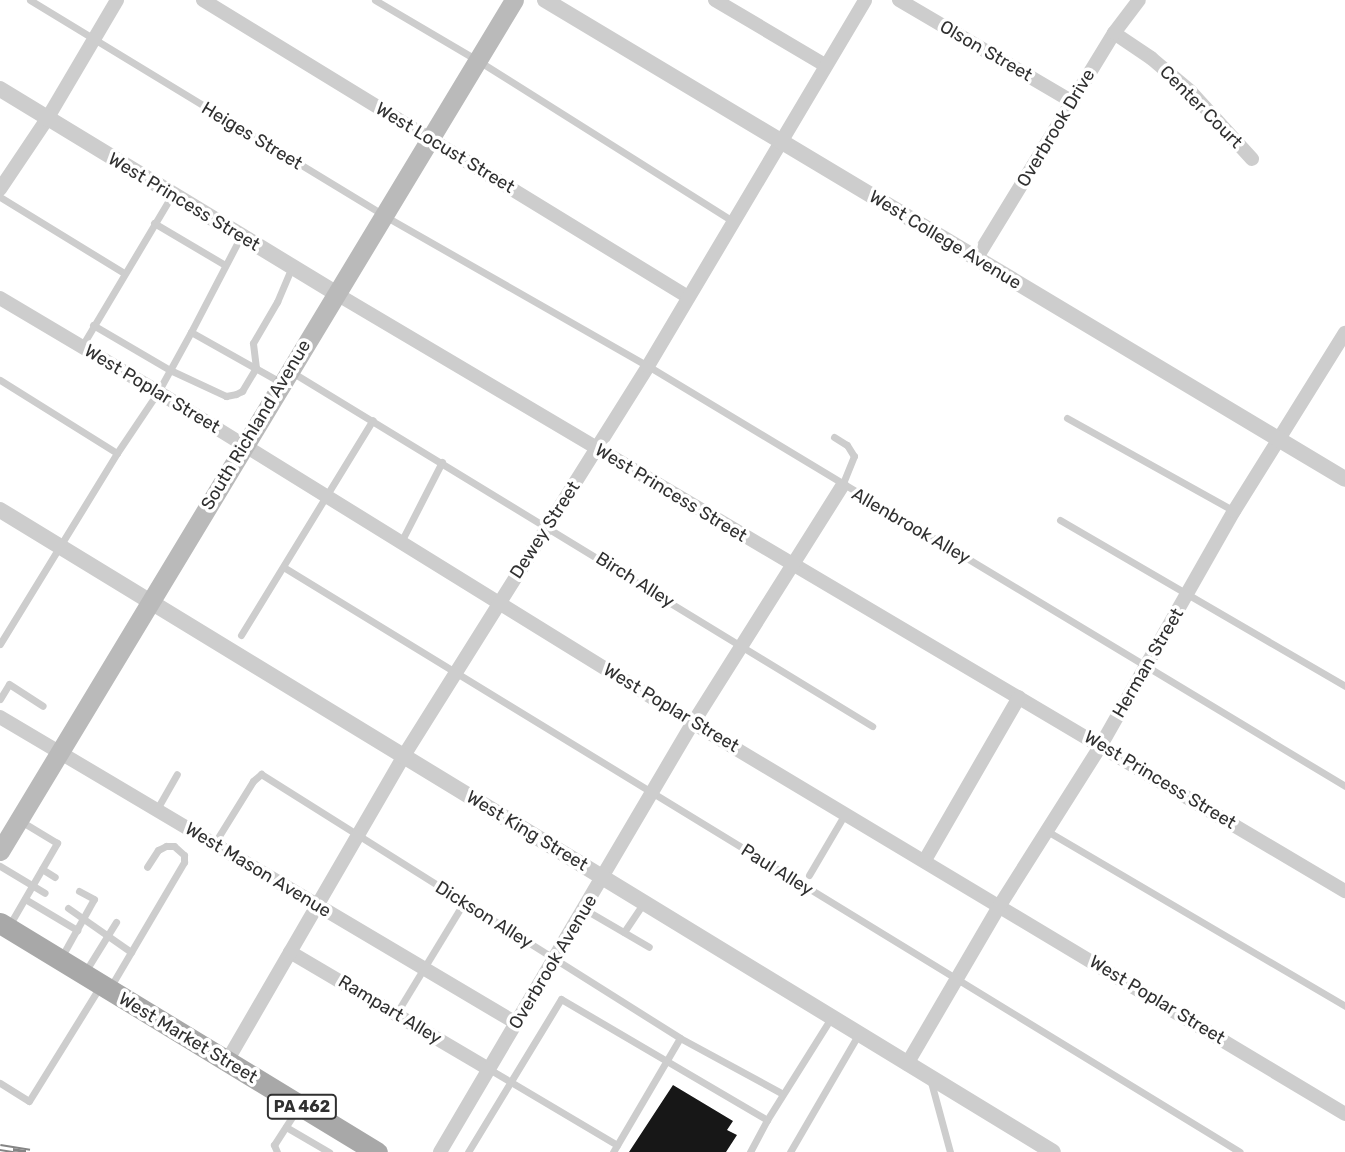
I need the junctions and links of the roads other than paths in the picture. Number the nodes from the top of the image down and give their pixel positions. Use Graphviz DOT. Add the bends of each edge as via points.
graph roads {
  1 [pos="30,0"];
  2 [pos="117,0"];
  3 [pos="203,0"];
  4 [pos="375,0"];
  5 [pos="513,0"];
  6 [pos="545,0"];
  7 [pos="715,0"];
  8 [pos="865,0"];
  9 [pos="899,0"];
  10 [pos="1139,0"];
  11 [pos="1114,33"];
  12 [pos="91,39"];
  13 [pos="477,60"];
  14 [pos="825,65"];
  15 [pos="0,89"];
  16 [pos="1073,102"];
  17 [pos="47,119"];
  18 [pos="430,139"];
  19 [pos="781,143"];
  20 [pos="1252,159"];
  21 [pos="0,189"];
  22 [pos="173,195"];
  23 [pos="0,197"];
  24 [pos="383,215"];
  25 [pos="733,221"];
  26 [pos="154,223"];
  27 [pos="241,236"];
  28 [pos="976,258"];
  29 [pos="225,265"];
  30 [pos="292,266"];
  31 [pos="476,268"];
  32 [pos="124,273"];
  33 [pos="335,293"];
  34 [pos="688,297"];
  35 [pos="0,298"];
  36 [pos="93,325"];
  37 [pos="191,332"];
  38 [pos="1345,333"];
  39 [pos="82,346"];
  40 [pos="648,366"];
  41 [pos="256,368"];
  42 [pos="170,370"];
  43 [pos="285,377"];
  44 [pos="0,380"];
  45 [pos="158,391"];
  46 [pos="1067,418"];
  47 [pos="373,420"];
  48 [pos="834,438"];
  49 [pos="1280,440"];
  50 [pos="244,446"];
  51 [pos="597,449"];
  52 [pos="117,453"];
  53 [pos="442,462"];
  54 [pos="1345,479"];
  55 [pos="842,486"];
  56 [pos="327,497"];
  57 [pos="0,510"];
  58 [pos="1234,512"];
  59 [pos="1060,520"];
  60 [pos="548,526"];
  61 [pos="401,542"];
  62 [pos="59,546"];
  63 [pos="793,565"];
  64 [pos="285,568"];
  65 [pos="1188,593"];
  66 [pos="150,603"];
  67 [pos="499,603"];
  68 [pos="241,635"];
  69 [pos="0,645"];
  70 [pos="743,647"];
  71 [pos="1147,665"];
  72 [pos="455,673"];
  73 [pos="1345,686"];
  74 [pos="1019,697"];
  75 [pos="0,699"];
  76 [pos="43,706"];
  77 [pos="0,717"];
  78 [pos="693,723"];
  79 [pos="872,726"];
  80 [pos="1101,745"];
  81 [pos="59,753"];
  82 [pos="403,757"];
  83 [pos="177,774"];
  84 [pos="1345,786"];
  85 [pos="652,792"];
  86 [pos="157,810"];
  87 [pos="846,813"];
  88 [pos="19,820"];
  89 [pos="1047,831"];
  90 [pos="358,835"];
  91 [pos="214,844"];
  92 [pos="0,851"];
  93 [pos="925,860"];
  94 [pos="0,866"];
  95 [pos="147,867"];
  96 [pos="42,869"];
  97 [pos="809,875"];
  98 [pos="55,877"];
  99 [pos="603,877"];
  100 [pos="32,886"];
  101 [pos="79,891"];
  102 [pos="1345,891"];
  103 [pos="45,893"];
  104 [pos="25,899"];
  105 [pos="464,902"];
  106 [pos="644,902"];
  107 [pos="318,905"];
  108 [pos="1000,905"];
  109 [pos="68,908"];
  110 [pos="584,909"];
  111 [pos="84,918"];
  112 [pos="116,922"];
  113 [pos="4,926"];
  114 [pos="77,930"];
  115 [pos="624,932"];
  116 [pos="108,936"];
  117 [pos="649,947"];
  118 [pos="131,952"];
  119 [pos="290,952"];
  120 [pos="554,959"];
  121 [pos="60,960"];
  122 [pos="422,967"];
  123 [pos="956,980"];
  124 [pos="98,983"];
  125 [pos="1345,1006"];
  126 [pos="396,1014"];
  127 [pos="831,1017"];
  128 [pos="516,1023"];
  129 [pos="859,1034"];
  130 [pos="680,1038"];
  131 [pos="227,1061"];
  132 [pos="666,1063"];
  133 [pos="907,1064"];
  134 [pos="489,1069"];
  135 [pos="930,1078"];
  136 [pos="0,1083"];
  137 [pos="510,1083"];
  138 [pos="783,1094"];
  139 [pos="300,1105"];
  140 [pos="1345,1114"];
  141 [pos="767,1120"];
  142 [pos="286,1127"];
  143 [pos="615,1149"];
  144 [pos="323,1151"];
  145 [pos="277,1152"];
  146 [pos="377,1152"];
  147 [pos="440,1152"];
  148 [pos="468,1152"];
  149 [pos="750,1152"];
  150 [pos="790,1152"];
  151 [pos="950,1152"];
  152 [pos="1053,1152"];
  153 [pos="1240,1152"];
  1 -- 12 [label="lane, Heiges Street"];
  2 -- 12 [label="street"];
  3 -- 18 [label="street, West Locust Street"];
  4 -- 13 [label="lane"];
  5 -- 13 [label="main road, South Richland Avenue"];
  6 -- 19 [label="street, West College Avenue"];
  7 -- 14 [label="street"];
  8 -- 14 [label="street, Dewey Street"];
  9 -- 16 [label="street, Olson Street"];
  10 -- 11 [label="street, Overbrook Drive"];
  11 -- 16 [label="street, Overbrook Drive"];
  11 -- 20 [label="street, Center Court" via="1190,91"];
  12 -- 17 [label="street"];
  12 -- 24 [label="lane, Heiges Street"];
  13 -- 18 [label="main road, South Richland Avenue"];
  13 -- 25 [label="lane"];
  14 -- 19 [label="street, Dewey Street"];
  15 -- 17 [label="street, West Princess Street"];
  16 -- 28 [label="street, Overbrook Drive"];
  17 -- 21 [label="street"];
  17 -- 22 [label="street, West Princess Street"];
  18 -- 24 [label="main road, South Richland Avenue"];
  18 -- 34 [label="street, West Locust Street"];
  19 -- 25 [label="street, Dewey Street"];
  19 -- 28 [label="street, West College Avenue"];
  22 -- 26 [label="lane"];
  22 -- 27 [label="street, West Princess Street"];
  23 -- 32 [label="lane"];
  24 -- 31 [label="lane, Heiges Street"];
  24 -- 33 [label="main road, South Richland Avenue"];
  25 -- 34 [label="street, Dewey Street"];
  26 -- 29 [label="lane"];
  26 -- 32 [label="lane"];
  27 -- 29 [label="lane"];
  27 -- 30 [label="street, West Princess Street"];
  28 -- 49 [label="street, West College Avenue"];
  29 -- 37 [label="lane"];
  30 -- 33 [label="street, West Princess Street"];
  30 -- 41 [label="lane" via="253,343"];
  31 -- 40 [label="lane, Allenbrook Alley"];
  32 -- 36 [label="lane"];
  33 -- 43 [label="main road, South Richland Avenue"];
  33 -- 51 [label="street, West Princess Street"];
  34 -- 40 [label="street, Dewey Street"];
  35 -- 39 [label="street, West Poplar Street"];
  36 -- 39 [label="lane"];
  36 -- 42 [label="lane"];
  37 -- 41 [label="lane, Birch Alley"];
  37 -- 42 [label="lane"];
  38 -- 49 [label="street, Herman Street"];
  39 -- 45 [label="street, West Poplar Street"];
  40 -- 51 [label="street, Dewey Street"];
  40 -- 55 [label="lane, Allenbrook Alley"];
  41 -- 42 [label="lane" via="242,391 226,396"];
  41 -- 43 [label="lane, Birch Alley"];
  42 -- 45 [label="lane"];
  43 -- 47 [label="lane, Birch Alley"];
  43 -- 50 [label="main road, South Richland Avenue"];
  44 -- 52 [label="lane"];
  45 -- 50 [label="street, West Poplar Street"];
  45 -- 52 [label="lane"];
  46 -- 58 [label="lane"];
  47 -- 53 [label="lane, Birch Alley"];
  47 -- 56 [label="lane"];
  48 -- 55 [label="lane" via="854,456"];
  49 -- 54 [label="street, West College Avenue"];
  49 -- 58 [label="street, Herman Street"];
  50 -- 56 [label="street, West Poplar Street"];
  50 -- 66 [label="main road, South Richland Avenue"];
  51 -- 60 [label="street, Dewey Street"];
  51 -- 63 [label="street, West Princess Street"];
  52 -- 62 [label="lane"];
  53 -- 60 [label="lane, Birch Alley"];
  53 -- 61 [label="lane"];
  55 -- 63 [label="street, Overbrook Avenue"];
  55 -- 71 [label="lane, Allenbrook Alley"];
  56 -- 61 [label="street, West Poplar Street"];
  56 -- 64 [label="lane"];
  57 -- 62 [label="street, West King Street"];
  58 -- 65 [label="street, Herman Street"];
  59 -- 65 [label="lane"];
  60 -- 67 [label="street, Dewey Street"];
  60 -- 70 [label="lane, Birch Alley"];
  61 -- 67 [label="street, West Poplar Street"];
  62 -- 66 [label="street, West King Street"];
  62 -- 69 [label="lane"];
  63 -- 70 [label="street, Overbrook Avenue"];
  63 -- 74 [label="street, West Princess Street"];
  64 -- 68 [label="lane"];
  64 -- 72 [label="lane, Paul Alley"];
  65 -- 71 [label="street, Herman Street"];
  65 -- 73 [label="lane"];
  66 -- 81 [label="main road, South Richland Avenue"];
  66 -- 82 [label="street, West King Street"];
  67 -- 72 [label="street, Dewey Street"];
  67 -- 78 [label="street, West Poplar Street"];
  70 -- 78 [label="street, Overbrook Avenue"];
  70 -- 79 [label="lane, Birch Alley"];
  71 -- 80 [label="street, Herman Street"];
  71 -- 84 [label="lane, Allenbrook Alley"];
  72 -- 82 [label="street, Dewey Street"];
  72 -- 85 [label="lane, Paul Alley"];
  74 -- 80 [label="street, West Princess Street"];
  74 -- 93 [label="street"];
  75 -- 76 [label="lane" via="9,684"];
  77 -- 81 [label="street, West Mason Avenue"];
  78 -- 85 [label="street, Overbrook Avenue"];
  78 -- 87 [label="street, West Poplar Street"];
  80 -- 89 [label="street, Herman Street"];
  80 -- 102 [label="street, West Princess Street"];
  81 -- 86 [label="street, West Mason Avenue"];
  81 -- 88 [label="main road, South Richland Avenue"];
  82 -- 90 [label="street, Dewey Street"];
  82 -- 99 [label="street, West King Street"];
  83 -- 86 [label="lane"];
  85 -- 99 [label="street, Overbrook Avenue"];
  85 -- 123 [label="lane, Paul Alley"];
  86 -- 91 [label="street, West Mason Avenue"];
  87 -- 93 [label="street, West Poplar Street"];
  87 -- 97 [label="lane"];
  88 -- 92 [label="main road, South Richland Avenue"];
  88 -- 96 [label="lane" via="57,843"];
  89 -- 108 [label="street, Herman Street"];
  89 -- 125 [label="lane"];
  90 -- 91 [label="lane, Dickson Alley" via="261,774"];
  90 -- 105 [label="lane, Dickson Alley"];
  90 -- 107 [label="street, Dewey Street"];
  91 -- 107 [label="street, West Mason Avenue"];
  93 -- 108 [label="street, West Poplar Street"];
  94 -- 100 [label="lane"];
  95 -- 118 [label="lane" via="166,846 174,846 184,855"];
  96 -- 98 [label="lane"];
  96 -- 100 [label="lane"];
  99 -- 106 [label="street, West King Street"];
  99 -- 110 [label="street, Overbrook Avenue"];
  100 -- 103 [label="lane"];
  100 -- 104 [label="lane"];
  101 -- 111 [label="lane" via="94,899"];
  104 -- 113 [label="lane"];
  104 -- 114 [label="lane"];
  105 -- 120 [label="lane, Dickson Alley"];
  105 -- 122 [label="lane"];
  106 -- 115 [label="lane"];
  106 -- 127 [label="street, West King Street"];
  107 -- 119 [label="street, Dewey Street"];
  107 -- 122 [label="street, West Mason Avenue"];
  108 -- 123 [label="street, Herman Street"];
  108 -- 140 [label="street, West Poplar Street"];
  109 -- 111 [label="lane"];
  110 -- 115 [label="lane"];
  110 -- 120 [label="street, Overbrook Avenue"];
  111 -- 114 [label="lane"];
  111 -- 116 [label="lane"];
  112 -- 116 [label="lane"];
  113 -- 121 [label="main road, West Market Street / PA 462"];
  114 -- 121 [label="lane"];
  115 -- 117 [label="lane"];
  116 -- 118 [label="lane"];
  116 -- 124 [label="lane"];
  118 -- 124 [label="lane"];
  119 -- 126 [label="street, Rampart Alley"];
  119 -- 131 [label="street, Dewey Street"];
  120 -- 128 [label="street, Overbrook Avenue"];
  120 -- 130 [label="lane, Dickson Alley"];
  121 -- 124 [label="main road, West Market Street / PA 462"];
  122 -- 126 [label="lane"];
  122 -- 128 [label="street, West Mason Avenue"];
  123 -- 133 [label="street, Herman Street"];
  123 -- 153 [label="lane, Paul Alley"];
  124 -- 131 [label="main road, West Market Street / PA 462"];
  124 -- 136 [label="lane" via="29,1101"];
  126 -- 134 [label="street, Rampart Alley"];
  127 -- 129 [label="street, West King Street"];
  127 -- 138 [label="lane"];
  128 -- 134 [label="street, Overbrook Avenue"];
  129 -- 133 [label="street, West King Street"];
  129 -- 150 [label="lane"];
  130 -- 132 [label="lane"];
  130 -- 138 [label="lane, Dickson Alley"];
  131 -- 139 [label="main road, West Market Street / PA 462"];
  132 -- 137 [label="lane" via="561,999"];
  132 -- 141 [label="lane"];
  132 -- 143 [label="lane"];
  133 -- 135 [label="street, West King Street"];
  134 -- 137 [label="lane"];
  134 -- 147 [label="street, Overbrook Avenue"];
  135 -- 151 [label="lane"];
  135 -- 152 [label="street, West King Street"];
  137 -- 143 [label="lane"];
  137 -- 148 [label="lane"];
  138 -- 141 [label="lane"];
  139 -- 142 [label="lane"];
  139 -- 146 [label="main road, West Market Street / PA 462"];
  141 -- 149 [label="lane"];
  142 -- 144 [label="lane"];
  142 -- 145 [label="lane" via="274,1145"];
}
